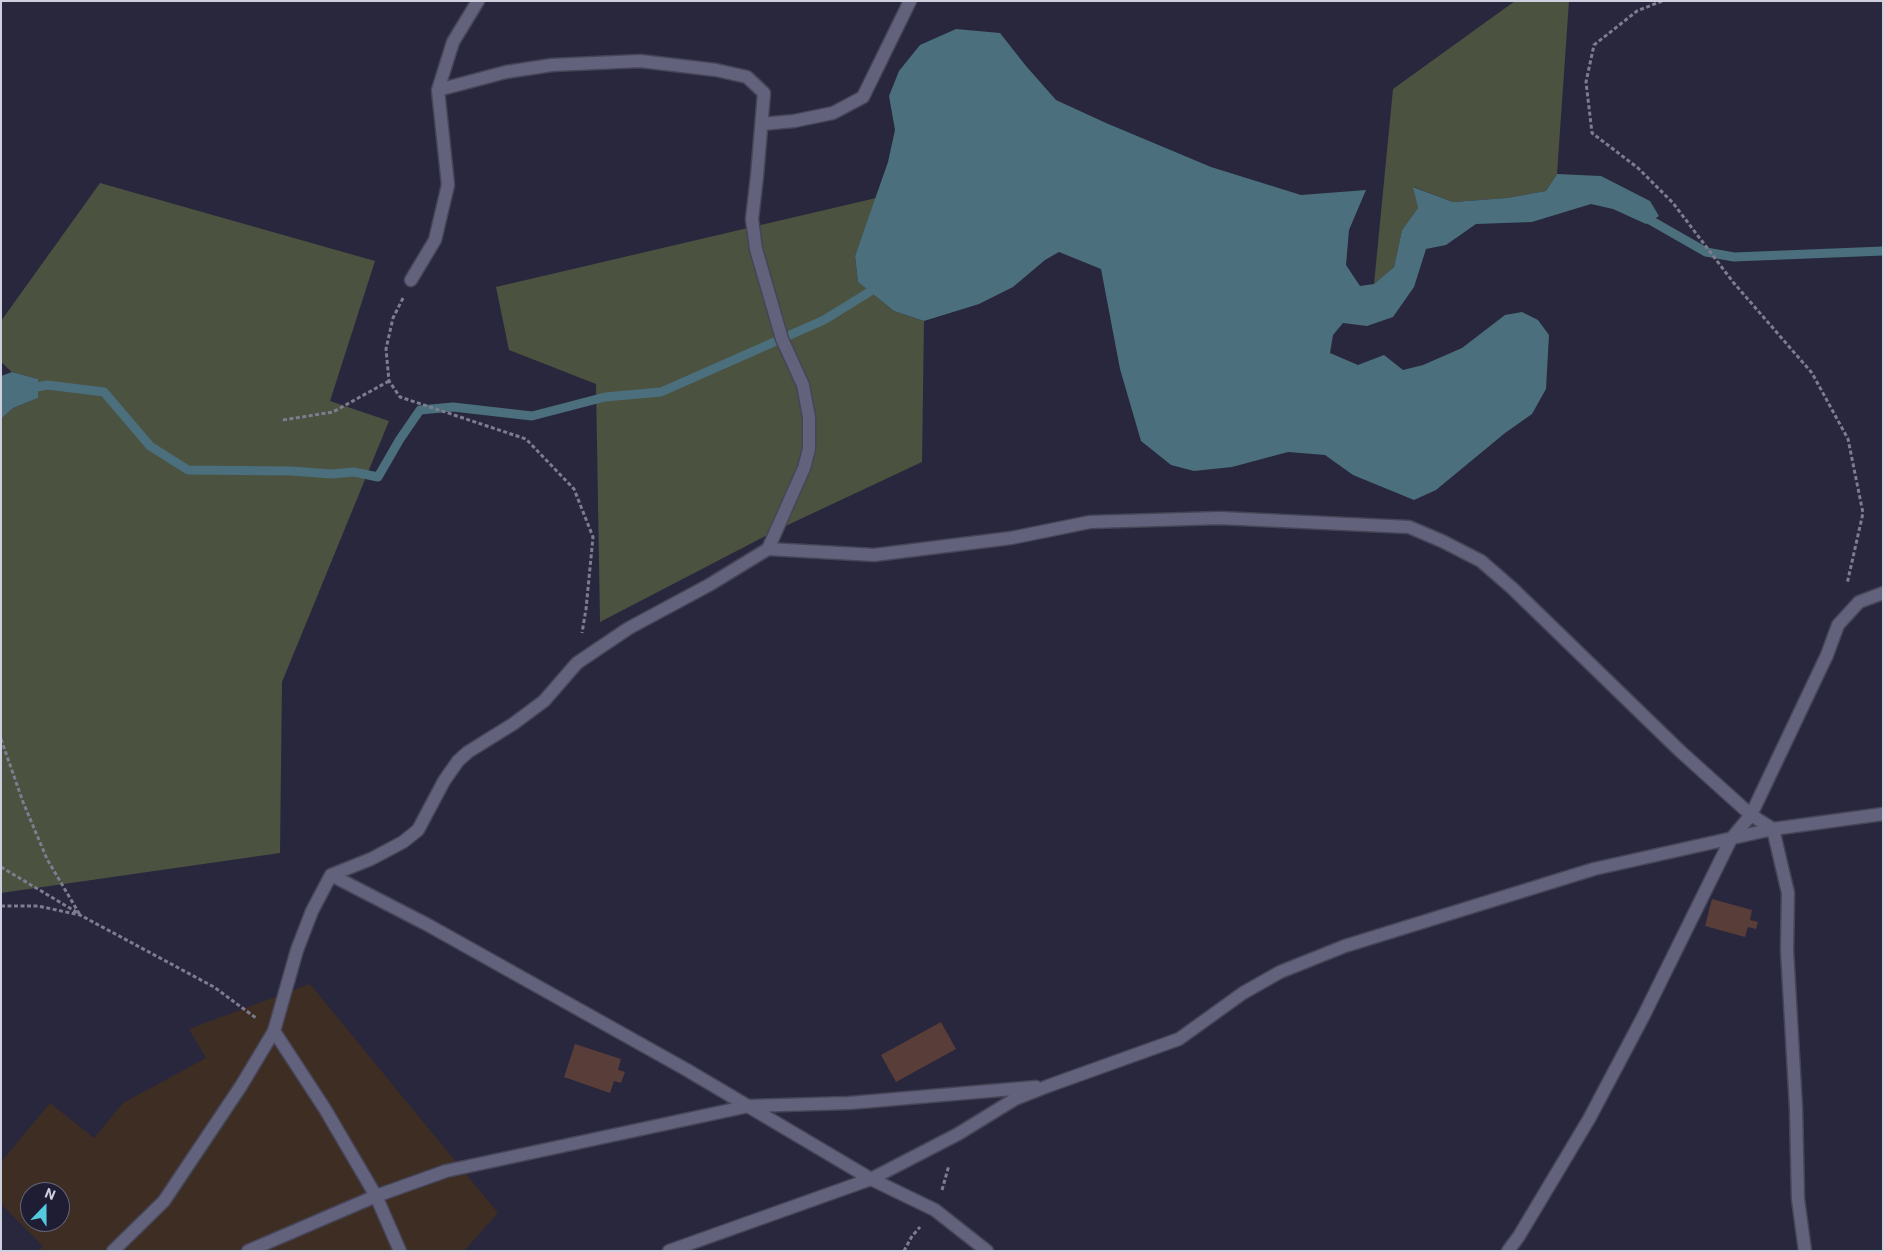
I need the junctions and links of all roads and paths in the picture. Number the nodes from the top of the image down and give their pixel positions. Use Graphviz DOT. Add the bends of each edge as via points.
graph roads {
  1 [pos="478,1"];
  2 [pos="910,1"];
  3 [pos="1662,1"];
  4 [pos="438,90"];
  5 [pos="762,124"];
  6 [pos="412,280"];
  7 [pos="388,381"];
  8 [pos="283,420"];
  9 [pos="768,549"];
  10 [pos="1846,588"];
  11 [pos="1883,593"];
  12 [pos="577,663"];
  13 [pos="1,739"];
  14 [pos="1883,814"];
  15 [pos="1751,815"];
  16 [pos="1773,830"];
  17 [pos="1730,839"];
  18 [pos="1,867"];
  19 [pos="331,875"];
  20 [pos="1,906"];
  21 [pos="80,915"];
  22 [pos="274,1032"];
  23 [pos="1048,1086"];
  24 [pos="749,1106"];
  25 [pos="871,1179"];
  26 [pos="376,1196"];
  27 [pos="113,1251"];
  28 [pos="248,1251"];
  29 [pos="400,1251"];
  30 [pos="669,1251"];
  31 [pos="988,1251"];
  32 [pos="1508,1251"];
  33 [pos="1805,1251"];
  1 -- 4 [label="street" via="453,42"];
  2 -- 5 [label="street" via="863,97 833,113 794,122"];
  3 -- 10 [label="path" via="1637,11 1594,45 1586,82 1592,134 1638,168 1673,202 1733,282 1812,373 1848,439 1863,513"];
  4 -- 5 [label="street" via="506,72 552,65 640,61 747,77 764,93"];
  4 -- 6 [label="street" via="448,185 435,240"];
  5 -- 9 [label="street" via="752,219 756,249 782,339 803,385 809,417 809,449 804,468"];
  6 -- 7 [label="path" via="393,318 386,349"];
  7 -- 8 [label="path" via="333,412"];
  7 -- 12 [label="path" via="400,397 526,438 574,489 593,537"];
  9 -- 12 [label="street" via="629,628"];
  9 -- 15 [label="street" via="874,554 1012,538 1090,522 1132,520 1220,518 1409,528 1481,561"];
  11 -- 15 [label="street" via="1859,602 1838,625"];
  12 -- 19 [label="street" via="544,701 458,761 444,780 418,830 371,859"];
  13 -- 21 [label="path" via="47,859"];
  14 -- 16 [label="street"];
  15 -- 16 [label="street"];
  15 -- 17 [label="street"];
  16 -- 17 [label="street"];
  16 -- 33 [label="street" via="1788,894 1786,950 1798,1199"];
  17 -- 23 [label="street" via="1594,869 1345,946 1280,972 1243,993 1179,1040"];
  17 -- 32 [label="street" via="1589,1119"];
  18 -- 21 [label="path"];
  19 -- 22 [label="street" via="312,910 297,950"];
  19 -- 24 [label="street"];
  20 -- 21 [label="path" via="38,906"];
  21 -- 22 [label="path" via="214,987"];
  22 -- 26 [label="street" via="325,1109"];
  22 -- 27 [label="street" via="242,1086 164,1200"];
  23 -- 24 [label="street" via="849,1103"];
  23 -- 25 [label="street" via="1015,1099 958,1134"];
  24 -- 25 [label="street"];
  24 -- 26 [label="street" via="446,1171"];
  25 -- 30 [label="street"];
  25 -- 31 [label="street" via="936,1210"];
  26 -- 28 [label="street"];
  26 -- 29 [label="street"];
}
